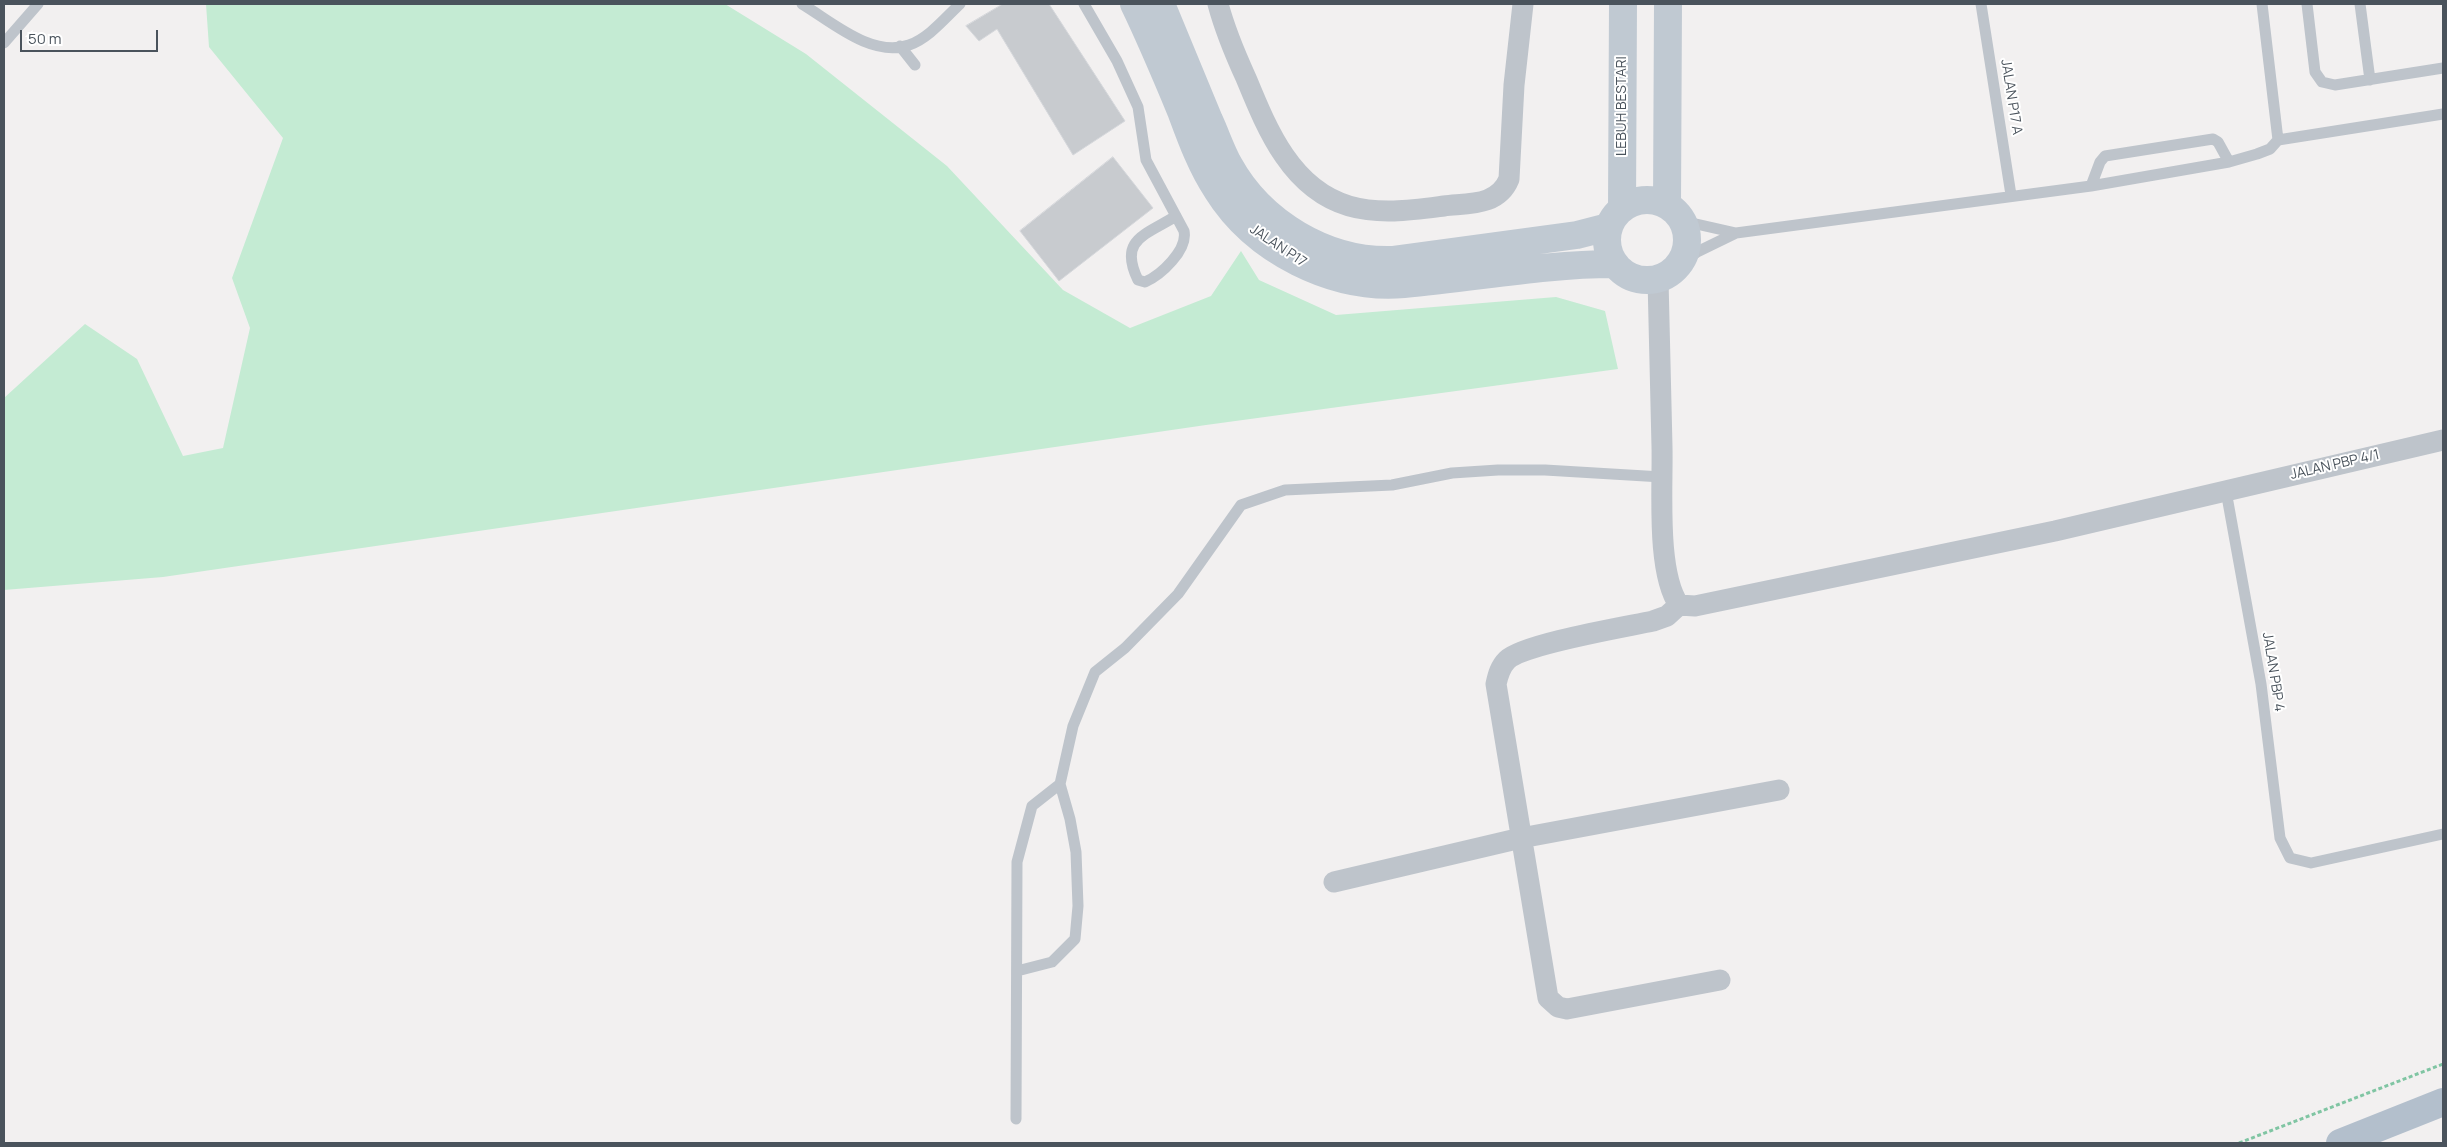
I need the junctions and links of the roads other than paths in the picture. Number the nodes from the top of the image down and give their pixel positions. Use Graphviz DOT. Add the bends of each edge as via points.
graph roads {
  1 [pos="38,4"];
  2 [pos="802,4"];
  3 [pos="1084,4"];
  4 [pos="1134,4"];
  5 [pos="1161,4"];
  6 [pos="1218,4"];
  7 [pos="1523,4"];
  8 [pos="1623,4"];
  9 [pos="1668,4"];
  10 [pos="1981,4"];
  11 [pos="2262,4"];
  12 [pos="2307,4"];
  13 [pos="2360,4"];
  14 [pos="957,5"];
  15 [pos="4,43"];
  16 [pos="900,46"];
  17 [pos="915,65"];
  18 [pos="2443,68"];
  19 [pos="2370,80"];
  20 [pos="2443,114"];
  21 [pos="2278,140"];
  22 [pos="2229,162"];
  23 [pos="2092,186"];
  24 [pos="2011,195"];
  25 [pos="1675,213"];
  26 [pos="1176,216"];
  27 [pos="1615,217"];
  28 [pos="1736,233"];
  29 [pos="1614,264"];
  30 [pos="1668,272"];
  31 [pos="2443,440"];
  32 [pos="1662,477"];
  33 [pos="2226,491"];
  34 [pos="1679,605"];
  35 [pos="1060,784"];
  36 [pos="1779,790"];
  37 [pos="2443,834"];
  38 [pos="1521,838"];
  39 [pos="1334,882"];
  40 [pos="1017,971"];
  41 [pos="1720,980"];
  42 [pos="2443,1102"];
  43 [pos="1016,1119"];
  44 [pos="2340,1143"];
  1 -- 15 [label="lane"];
  2 -- 16 [label="lane" via="868,44 890,48"];
  3 -- 26 [label="lane" via="1117,61 1138,107 1146,160"];
  4 -- 29 [label="street, JALAN P17" via="1199,157 1217,191 1240,219 1297,262 1343,280 1370,284 1402,284 1545,266"];
  5 -- 27 [label="street, JALAN P17" via="1229,165 1258,203 1287,227 1319,246 1372,261 1392,260 1577,235"];
  6 -- 7 [label="street" via="1230,42 1278,149 1310,184 1330,198 1350,206 1379,211 1407,211 1485,201 1500,195 1505,188 1509,179 1514,85"];
  8 -- 27 [label="street, LEBUH BESTARI"];
  9 -- 25 [label="street"];
  10 -- 24 [label="lane, JALAN P17 A"];
  11 -- 21 [label="lane"];
  12 -- 19 [label="lane" via="2315,72 2322,82 2334,85"];
  13 -- 19 [label="lane"];
  14 -- 16 [label="lane" via="931,31 910,45"];
  16 -- 17 [label="lane"];
  18 -- 19 [label="lane"];
  20 -- 21 [label="lane"];
  21 -- 22 [label="lane" via="2270,149"];
  22 -- 23 [label="lane"];
  22 -- 23 [label="lane" via="2213,139 2105,156"];
  23 -- 24 [label="lane"];
  24 -- 28 [label="lane"];
  25 -- 27 [label="street" via="1652,199 1636,200"];
  25 -- 28 [label="lane"];
  25 -- 30 [label="street" via="1687,239 1684,257"];
  26 -- 26 [label="lane" via="1186,240 1181,251 1152,279 1138,280 1130,258 1136,240"];
  27 -- 29 [label="street" via="1606,240"];
  28 -- 30 [label="lane" via="1696,252"];
  29 -- 30 [label="street" via="1632,277 1650,280"];
  30 -- 32 [label="street"];
  31 -- 33 [label="street, JALAN PBP 4/1"];
  32 -- 34 [label="street" via="1667,574 1671,593"];
  32 -- 35 [label="lane" via="1545,470 1452,473 1392,485 1285,490 1242,505 1178,594 1095,672 1073,726"];
  33 -- 34 [label="street, JALAN PBP 4/1" via="2055,531 1695,606"];
  33 -- 37 [label="lane, JALAN PBP 4" via="2261,684 2280,838 2290,858 2311,863"];
  34 -- 38 [label="street" via="1667,616 1652,622 1549,644 1506,660 1496,684"];
  35 -- 40 [label="lane" via="1032,806 1017,862"];
  35 -- 40 [label="lane" via="1076,852 1078,906 1075,939 1052,962"];
  36 -- 38 [label="street"];
  38 -- 39 [label="street"];
  38 -- 41 [label="street" via="1544,988 1553,1004 1567,1009"];
  40 -- 43 [label="lane"];
  42 -- 44 [label="main road"];
}
